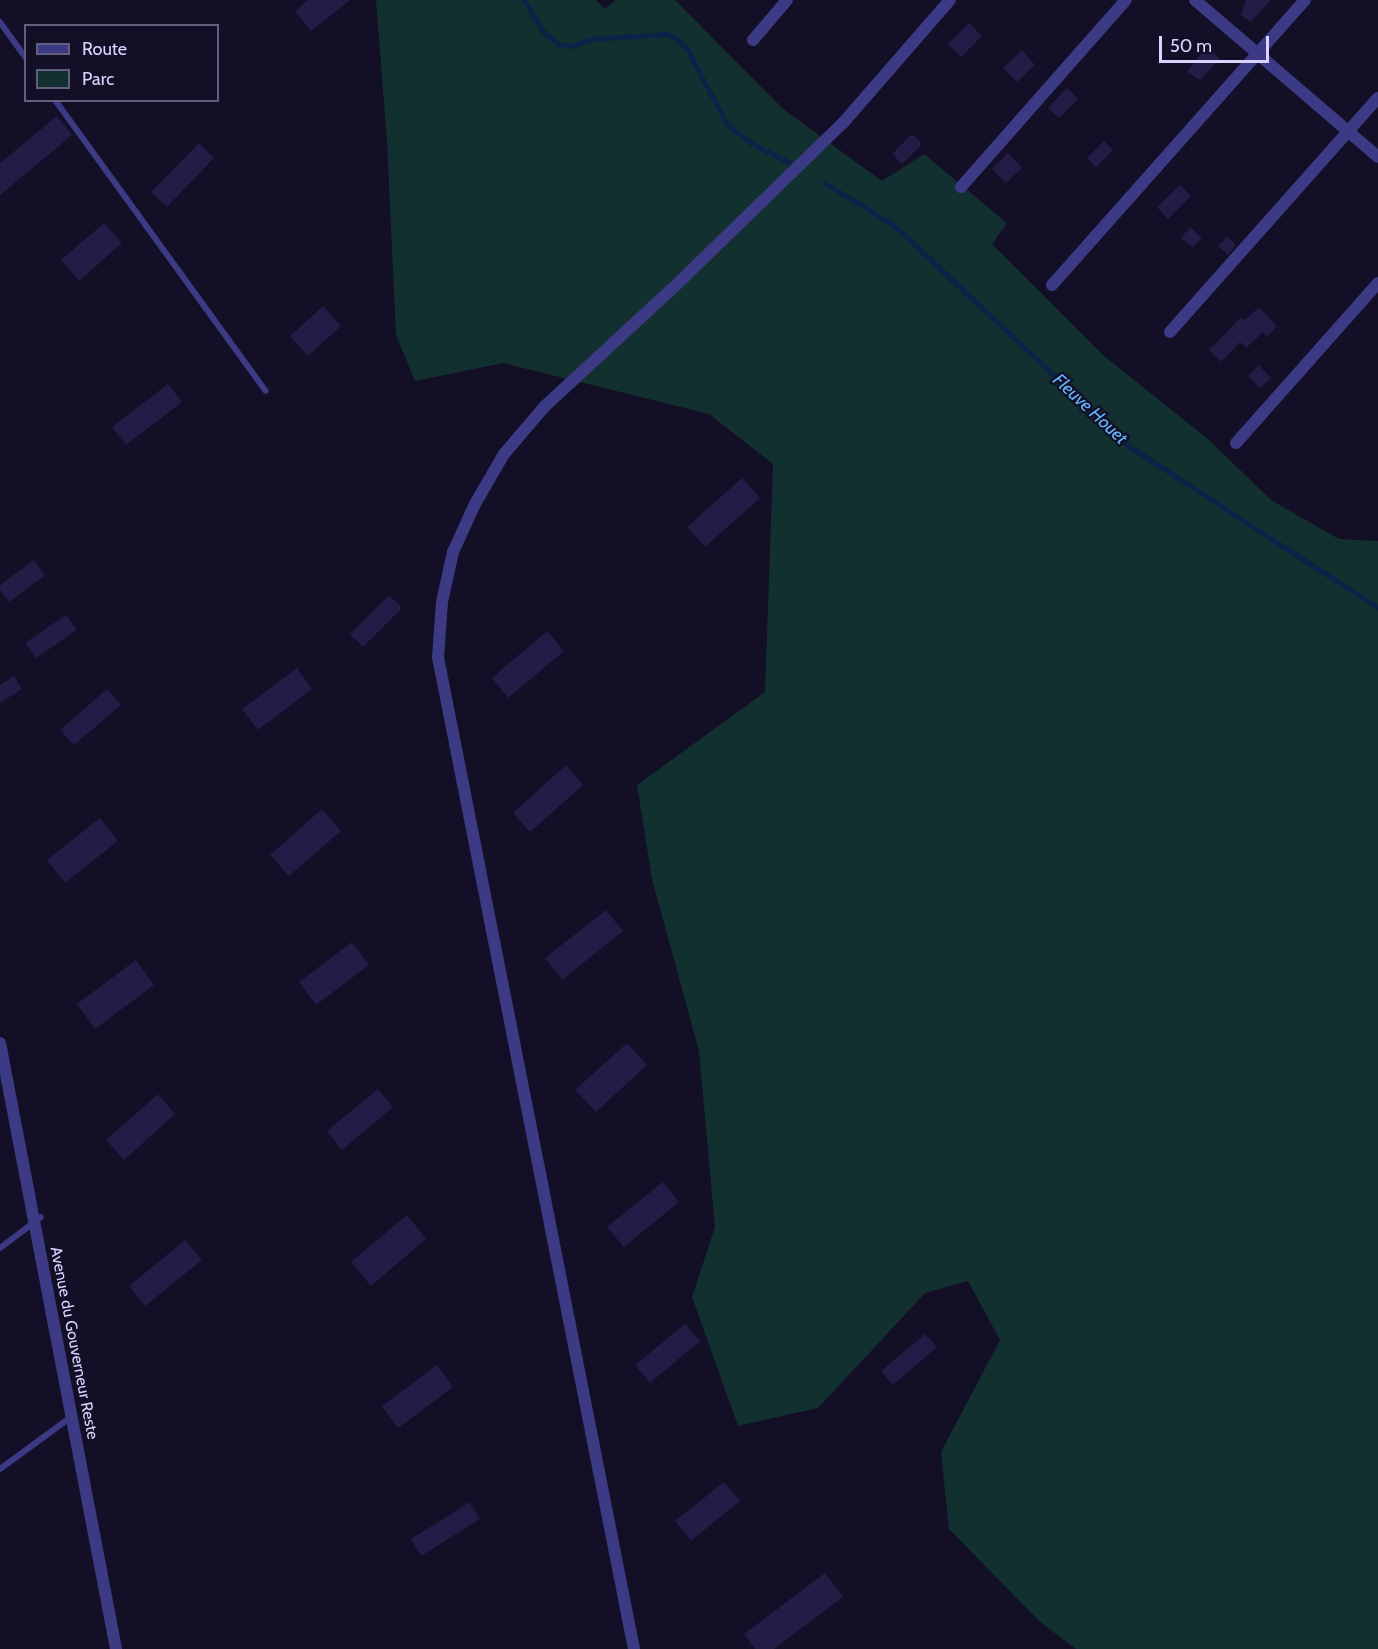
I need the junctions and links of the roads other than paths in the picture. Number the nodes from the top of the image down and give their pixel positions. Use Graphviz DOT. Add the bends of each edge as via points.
graph roads {
  1 [pos="787,0"];
  2 [pos="950,0"];
  3 [pos="1126,0"];
  4 [pos="1195,0"];
  5 [pos="1305,0"];
  6 [pos="0,22"];
  7 [pos="753,40"];
  8 [pos="1258,53"];
  9 [pos="24,55"];
  10 [pos="1378,98"];
  11 [pos="56,102"];
  12 [pos="1348,132"];
  13 [pos="1378,157"];
  14 [pos="961,187"];
  15 [pos="1378,283"];
  16 [pos="1052,285"];
  17 [pos="1170,332"];
  18 [pos="266,391"];
  19 [pos="1236,443"];
  20 [pos="0,1042"];
  21 [pos="41,1217"];
  22 [pos="0,1248"];
  23 [pos="71,1417"];
  24 [pos="0,1469"];
  25 [pos="116,1649"];
  26 [pos="634,1649"];
  1 -- 7 [label="street"];
  2 -- 26 [label="street" via="843,123 671,290 544,406 504,454 475,504 453,552 442,602 438,657"];
  3 -- 14 [label="street"];
  4 -- 8 [label="street"];
  5 -- 8 [label="street"];
  6 -- 9 [label="lane"];
  8 -- 12 [label="street"];
  8 -- 16 [label="street"];
  10 -- 12 [label="street"];
  11 -- 18 [label="lane"];
  12 -- 13 [label="street"];
  12 -- 17 [label="street"];
  15 -- 19 [label="street"];
  20 -- 23 [label="street, Avenue du Gouverneur Reste"];
  21 -- 22 [label="lane"];
  23 -- 24 [label="lane"];
  23 -- 25 [label="street, Avenue du Gouverneur Reste"];
}
